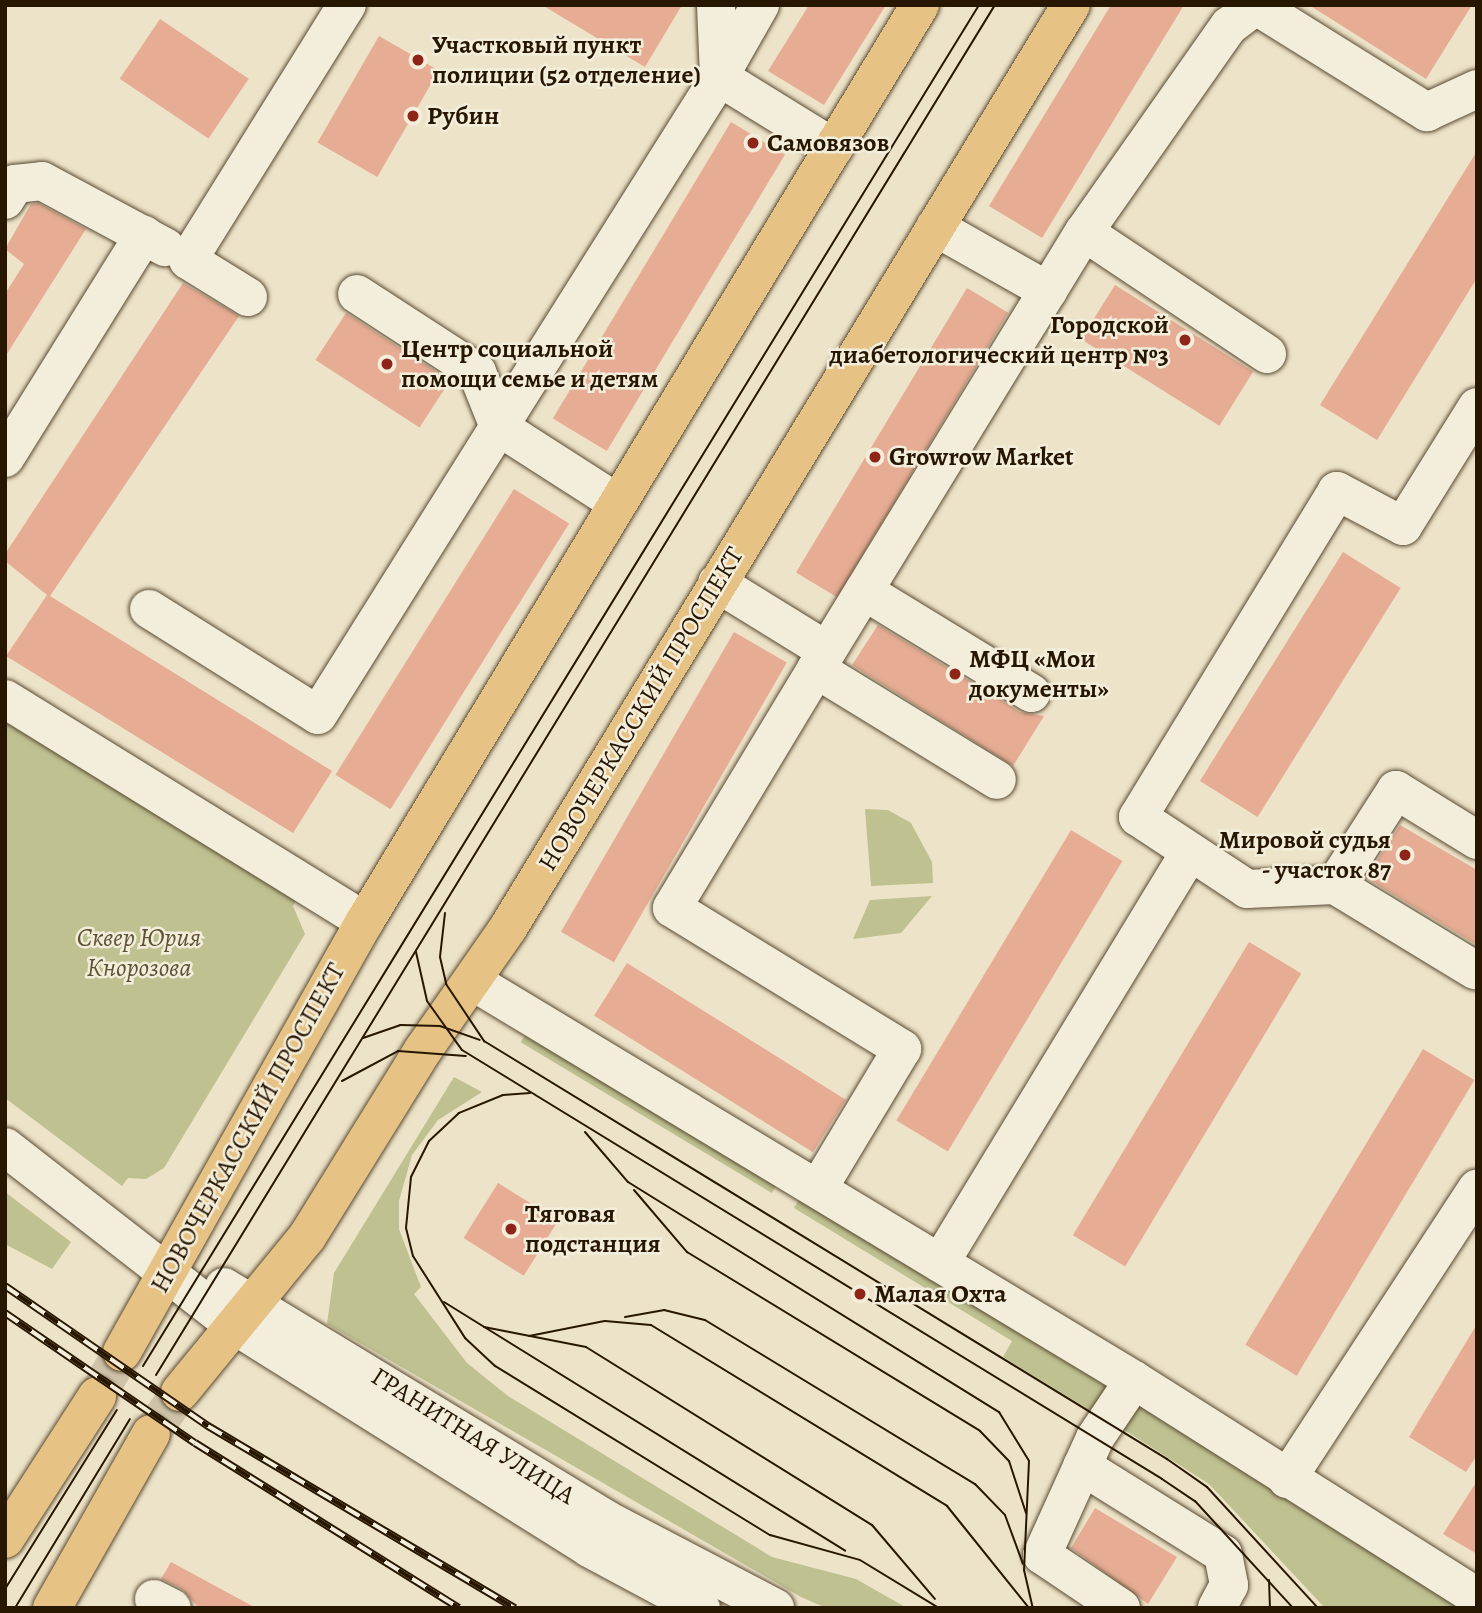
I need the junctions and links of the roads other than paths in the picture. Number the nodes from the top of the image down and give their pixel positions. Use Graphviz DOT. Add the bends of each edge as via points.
graph roads {
  1 [pos="347,5"];
  2 [pos="716,5"];
  3 [pos="760,5"];
  4 [pos="920,5"];
  5 [pos="1071,5"];
  6 [pos="1254,7"];
  7 [pos="719,77"];
  8 [pos="1477,89"];
  9 [pos="834,148"];
  10 [pos="5,200"];
  11 [pos="935,227"];
  12 [pos="1084,232"];
  13 [pos="144,235"];
  14 [pos="188,260"];
  15 [pos="1048,290"];
  16 [pos="357,294"];
  17 [pos="248,298"];
  18 [pos="1267,354"];
  19 [pos="1477,407"];
  20 [pos="499,427"];
  21 [pos="5,458"];
  22 [pos="616,502"];
  23 [pos="717,583"];
  24 [pos="864,591"];
  25 [pos="149,609"];
  26 [pos="822,660"];
  27 [pos="1031,693"];
  28 [pos="5,699"];
  29 [pos="997,780"];
  30 [pos="1477,839"];
  31 [pos="1189,854"];
  32 [pos="1335,885"];
  33 [pos="365,921"];
  34 [pos="1476,972"];
  35 [pos="472,981"];
  36 [pos="5,1147"];
  37 [pos="818,1189"];
  38 [pos="1477,1189"];
  39 [pos="940,1263"];
  40 [pos="169,1269"];
  41 [pos="246,1313"];
  42 [pos="122,1352"];
  43 [pos="1134,1380"];
  44 [pos="180,1392"];
  45 [pos="94,1401"];
  46 [pos="149,1437"];
  47 [pos="1082,1466"];
  48 [pos="1287,1479"];
  49 [pos="5,1539"];
  50 [pos="1477,1597"];
  51 [pos="52,1608"];
  52 [pos="701,1608"];
  53 [pos="775,1608"];
  54 [pos="1121,1608"];
  55 [pos="1217,1608"];
  1 -- 14 [label="street"];
  2 -- 7 [label="street"];
  3 -- 7 [label="street"];
  4 -- 9 [label="main road, НОВОЧЕРКАССКИЙ ПРОСПЕКТ"];
  5 -- 11 [label="main road, НОВОЧЕРКАССКИЙ ПРОСПЕКТ"];
  6 -- 8 [label="street" via="1427,112"];
  6 -- 12 [label="street" via="1229,26"];
  7 -- 9 [label="street"];
  7 -- 20 [label="street"];
  9 -- 22 [label="main road, НОВОЧЕРКАССКИЙ ПРОСПЕКТ"];
  10 -- 13 [label="street" via="15,184 42,181"];
  11 -- 15 [label="street"];
  11 -- 23 [label="main road, НОВОЧЕРКАССКИЙ ПРОСПЕКТ"];
  12 -- 15 [label="street"];
  12 -- 18 [label="street"];
  13 -- 14 [label="street"];
  13 -- 21 [label="street"];
  14 -- 17 [label="street"];
  15 -- 24 [label="street"];
  16 -- 20 [label="street" via="477,372"];
  19 -- 31 [label="street" via="1403,526 1337,491 1138,817"];
  20 -- 22 [label="street"];
  20 -- 25 [label="street" via="317,715"];
  22 -- 33 [label="main road, НОВОЧЕРКАССКИЙ ПРОСПЕКТ"];
  23 -- 26 [label="street"];
  23 -- 35 [label="main road, НОВОЧЕРКАССКИЙ ПРОСПЕКТ"];
  24 -- 26 [label="street"];
  24 -- 27 [label="street"];
  26 -- 29 [label="street"];
  26 -- 37 [label="street" via="672,908 902,1049"];
  28 -- 33 [label="street"];
  30 -- 32 [label="street" via="1396,790"];
  31 -- 32 [label="street" via="1247,888"];
  31 -- 39 [label="street"];
  32 -- 34 [label="street"];
  33 -- 40 [label="main road, НОВОЧЕРКАССКИЙ ПРОСПЕКТ"];
  35 -- 37 [label="street"];
  35 -- 41 [label="main road, НОВОЧЕРКАССКИЙ ПРОСПЕКТ" via="307,1237"];
  36 -- 40 [label="street, ГРАНИТНАЯ УЛИЦА"];
  37 -- 39 [label="street"];
  38 -- 48 [label="street"];
  39 -- 43 [label="street"];
  40 -- 41 [label="street, ГРАНИТНАЯ УЛИЦА"];
  40 -- 42 [label="main road, НОВОЧЕРКАССКИЙ ПРОСПЕКТ"];
  41 -- 44 [label="main road, НОВОЧЕРКАССКИЙ ПРОСПЕКТ"];
  41 -- 52 [label="street, ГРАНИТНАЯ УЛИЦА" via="589,1548"];
  41 -- 53 [label="street, ГРАНИТНАЯ УЛИЦА" via="605,1519"];
  43 -- 47 [label="street"];
  43 -- 48 [label="street"];
  45 -- 49 [label="main road"];
  46 -- 51 [label="main road"];
  47 -- 54 [label="street" via="1042,1555"];
  47 -- 55 [label="street" via="1223,1554 1229,1585"];
  48 -- 50 [label="street"];
}
